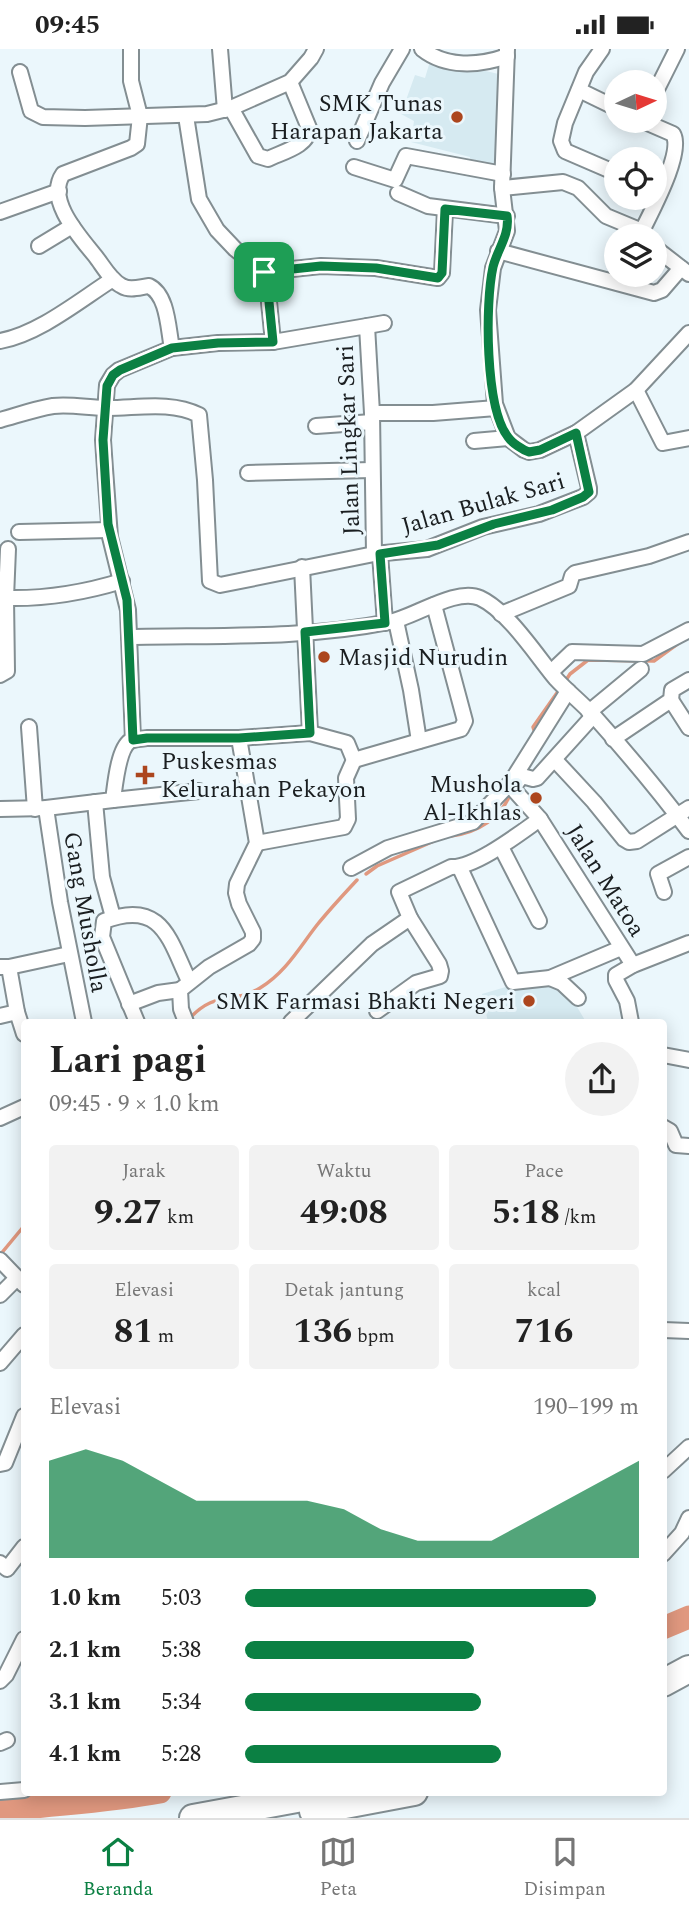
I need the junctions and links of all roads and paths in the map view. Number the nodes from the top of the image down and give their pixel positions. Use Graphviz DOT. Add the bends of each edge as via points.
graph roads {
  1 [pos="131,49"];
  2 [pos="220,49"];
  3 [pos="316,49"];
  4 [pos="402,49"];
  5 [pos="422,49"];
  6 [pos="602,49"];
  7 [pos="677,49"];
  8 [pos="507,53"];
  9 [pos="666,70"];
  10 [pos="20,72"];
  11 [pos="290,82"];
  12 [pos="579,90"];
  13 [pos="604,102"];
  14 [pos="228,109"];
  15 [pos="186,115"];
  16 [pos="140,116"];
  17 [pos="667,131"];
  18 [pos="357,141"];
  19 [pos="354,167"];
  20 [pos="667,167"];
  21 [pos="604,168"];
  22 [pos="503,181"];
  23 [pos="59,191"];
  24 [pos="398,193"];
  25 [pos="445,209"];
  26 [pos="0,212"];
  27 [pos="507,216"];
  28 [pos="623,224"];
  29 [pos="72,226"];
  30 [pos="39,246"];
  31 [pos="498,251"];
  32 [pos="667,257"];
  33 [pos="685,271"];
  34 [pos="264,272"];
  35 [pos="113,278"];
  36 [pos="384,323"];
  37 [pos="366,326"];
  38 [pos="689,333"];
  39 [pos="0,341"];
  40 [pos="273,342"];
  41 [pos="172,348"];
  42 [pos="636,390"];
  43 [pos="107,408"];
  44 [pos="496,408"];
  45 [pos="372,417"];
  46 [pos="0,419"];
  47 [pos="316,426"];
  48 [pos="576,433"];
  49 [pos="508,438"];
  50 [pos="474,441"];
  51 [pos="688,441"];
  52 [pos="372,470"];
  53 [pos="248,473"];
  54 [pos="109,530"];
  55 [pos="19,532"];
  56 [pos="689,542"];
  57 [pos="8,549"];
  58 [pos="377,554"];
  59 [pos="302,567"];
  60 [pos="122,581"];
  61 [pos="6,598"];
  62 [pos="434,605"];
  63 [pos="501,614"];
  64 [pos="390,622"];
  65 [pos="689,630"];
  66 [pos="305,632"];
  67 [pos="129,637"];
  68 [pos="641,669"];
  69 [pos="0,675"];
  70 [pos="689,680"];
  71 [pos="560,682"];
  72 [pos="671,699"];
  73 [pos="591,714"];
  74 [pos="29,727"];
  75 [pos="689,729"];
  76 [pos="310,733"];
  77 [pos="239,738"];
  78 [pos="613,739"];
  79 [pos="133,740"];
  80 [pos="419,741"];
  81 [pos="354,760"];
  82 [pos="555,760"];
  83 [pos="199,791"];
  84 [pos="113,800"];
  85 [pos="95,802"];
  86 [pos="0,809"];
  87 [pos="41,809"];
  88 [pos="683,812"];
  89 [pos="540,819"];
  90 [pos="689,831"];
  91 [pos="257,843"];
  92 [pos="501,847"];
  93 [pos="689,857"];
  94 [pos="351,868"];
  95 [pos="460,868"];
  96 [pos="664,892"];
  97 [pos="113,917"];
  98 [pos="410,918"];
  99 [pos="539,921"];
  100 [pos="689,943"];
  101 [pos="621,948"];
  102 [pos="69,954"];
  103 [pos="633,965"];
  104 [pos="4,967"];
  105 [pos="550,978"];
  106 [pos="184,985"];
  107 [pos="578,998"];
  108 [pos="129,1004"];
  109 [pos="377,1011"];
  110 [pos="17,1012"];
  111 [pos="0,1016"];
  112 [pos="82,1019"];
  113 [pos="136,1019"];
  114 [pos="184,1019"];
  115 [pos="294,1019"];
  116 [pos="630,1019"];
  117 [pos="21,1025"];
  118 [pos="667,1056"];
  119 [pos="689,1060"];
  120 [pos="21,1109"];
  121 [pos="0,1118"];
  122 [pos="667,1129"];
  123 [pos="689,1146"];
  124 [pos="0,1260"];
  125 [pos="21,1281"];
  126 [pos="0,1295"];
  127 [pos="667,1330"];
  128 [pos="689,1331"];
  129 [pos="21,1338"];
  130 [pos="0,1363"];
  131 [pos="21,1423"];
  132 [pos="689,1447"];
  133 [pos="0,1464"];
  134 [pos="667,1467"];
  135 [pos="689,1518"];
  136 [pos="667,1550"];
  137 [pos="21,1551"];
  138 [pos="0,1563"];
  139 [pos="21,1645"];
  140 [pos="689,1653"];
  141 [pos="667,1663"];
  142 [pos="689,1669"];
  143 [pos="0,1681"];
  144 [pos="667,1681"];
  145 [pos="21,1790"];
  146 [pos="0,1792"];
  147 [pos="331,1796"];
  148 [pos="361,1797"];
  149 [pos="193,1818"];
  150 [pos="273,1818"];
  1 -- 16 [label="street" via="131,81"];
  2 -- 14 [label="street"];
  3 -- 11 [label="street"];
  4 -- 18 [label="street"];
  5 -- 8 [label="street" via="438,59 475,64"];
  6 -- 12 [label="street"];
  7 -- 9 [label="street"];
  8 -- 22 [label="street"];
  10 -- 16 [label="street" via="31,111 38,115"];
  11 -- 14 [label="street"];
  11 -- 14 [label="street" via="309,134 305,141 268,159 258,156"];
  12 -- 13 [label="street"];
  12 -- 21 [label="street" via="562,134 563,146"];
  14 -- 15 [label="street"];
  15 -- 16 [label="street"];
  15 -- 34 [label="street" via="199,199 217,230"];
  16 -- 23 [label="street" via="135,146 63,174"];
  17 -- 20 [label="street" via="677,141"];
  19 -- 22 [label="street" via="395,180 406,156"];
  22 -- 27 [label="street"];
  22 -- 28 [label="street" via="564,182"];
  23 -- 26 [label="street"];
  23 -- 29 [label="street"];
  24 -- 25 [label="street"];
  25 -- 27 [label="street"];
  25 -- 34 [label="street" via="438,278 376,268 321,266"];
  27 -- 31 [label="street" via="507,232"];
  29 -- 30 [label="street"];
  29 -- 35 [label="street"];
  31 -- 33 [label="street" via="654,293"];
  31 -- 44 [label="street" via="488,310"];
  32 -- 33 [label="street"];
  34 -- 40 [label="street"];
  35 -- 39 [label="street" via="56,316"];
  35 -- 41 [label="street" via="125,288 149,286 158,292"];
  36 -- 37 [label="street"];
  37 -- 40 [label="street, Jalan Lingkar Sari"];
  37 -- 45 [label="street, Jalan Lingkar Sari"];
  38 -- 42 [label="street, Jalan Bulak Sari"];
  40 -- 41 [label="street, Jalan Lingkar Sari"];
  41 -- 43 [label="street, Jalan Lingkar Sari" via="113,375 107,386"];
  42 -- 48 [label="street, Jalan Bulak Sari"];
  42 -- 51 [label="street" via="663,443"];
  43 -- 46 [label="street" via="55,406"];
  43 -- 54 [label="street, Jalan Lingkar Sari" via="103,440"];
  43 -- 59 [label="street, Jalan Bulak Sari" via="161,406 200,416 211,583 239,582"];
  44 -- 45 [label="street"];
  44 -- 49 [label="street"];
  45 -- 47 [label="street"];
  45 -- 52 [label="street, Jalan Lingkar Sari"];
  48 -- 49 [label="street" via="534,452"];
  48 -- 58 [label="street, Jalan Bulak Sari" via="589,488 583,497 427,549"];
  49 -- 50 [label="street"];
  52 -- 53 [label="street"];
  52 -- 58 [label="street, Jalan Lingkar Sari"];
  54 -- 55 [label="street"];
  54 -- 60 [label="street, Jalan Lingkar Sari"];
  56 -- 63 [label="street" via="576,573 569,586"];
  57 -- 61 [label="street"];
  58 -- 59 [label="street, Jalan Bulak Sari"];
  58 -- 64 [label="street, Jalan Lingkar Sari"];
  59 -- 66 [label="street"];
  60 -- 61 [label="street" via="59,596"];
  60 -- 67 [label="street, Jalan Lingkar Sari"];
  61 -- 69 [label="street" via="7,671"];
  62 -- 63 [label="street" via="475,597"];
  62 -- 64 [label="street"];
  62 -- 80 [label="street" via="465,721 461,729"];
  63 -- 71 [label="street"];
  64 -- 66 [label="street"];
  64 -- 80 [label="street, Jalan Lingkar Sari" via="411,690"];
  65 -- 71 [label="street" via="638,655 572,652"];
  66 -- 67 [label="street"];
  66 -- 76 [label="street"];
  67 -- 79 [label="street, Jalan Lingkar Sari"];
  68 -- 73 [label="street"];
  70 -- 72 [label="street" via="672,690"];
  71 -- 73 [label="street"];
  71 -- 94 [label="street" via="511,782 473,823 388,848"];
  72 -- 75 [label="street"];
  72 -- 78 [label="street"];
  73 -- 78 [label="street"];
  73 -- 82 [label="street"];
  74 -- 87 [label="street, Gang Musholla"];
  76 -- 77 [label="street"];
  76 -- 81 [label="street" via="347,743"];
  77 -- 79 [label="street"];
  77 -- 91 [label="street"];
  78 -- 88 [label="street"];
  79 -- 84 [label="street" via="121,756"];
  80 -- 81 [label="street"];
  81 -- 91 [label="street" via="346,778 348,819 344,827"];
  82 -- 88 [label="street" via="626,841 637,841"];
  82 -- 89 [label="street, Jalan Matoa" via="535,779 520,776 514,787"];
  83 -- 84 [label="street"];
  84 -- 85 [label="street"];
  85 -- 87 [label="street"];
  85 -- 97 [label="street" via="102,877"];
  86 -- 87 [label="street"];
  87 -- 102 [label="street, Gang Musholla"];
  88 -- 90 [label="street"];
  89 -- 92 [label="street"];
  89 -- 101 [label="street, Jalan Matoa"];
  91 -- 106 [label="street" via="236,888 253,939"];
  92 -- 95 [label="street"];
  92 -- 99 [label="street"];
  93 -- 96 [label="street" via="658,874"];
  95 -- 98 [label="street" via="451,867 399,892"];
  95 -- 105 [label="street" via="511,980"];
  97 -- 106 [label="street" via="157,921 167,934"];
  97 -- 108 [label="street" via="103,923 103,937"];
  98 -- 109 [label="street" via="439,964 440,976 416,983"];
  98 -- 115 [label="street" via="372,944"];
  100 -- 103 [label="street"];
  101 -- 103 [label="street, Jalan Matoa"];
  101 -- 105 [label="street"];
  102 -- 104 [label="street"];
  102 -- 112 [label="street, Gang Musholla"];
  103 -- 116 [label="street" via="615,977"];
  104 -- 110 [label="street"];
  105 -- 107 [label="street"];
  106 -- 108 [label="street"];
  106 -- 114 [label="street"];
  108 -- 113 [label="street"];
  110 -- 111 [label="street"];
  110 -- 117 [label="street"];
  118 -- 119 [label="street"];
  120 -- 121 [label="street"];
  122 -- 123 [label="street" via="676,1145"];
  124 -- 125 [label="street"];
  125 -- 126 [label="street"];
  127 -- 128 [label="street"];
  129 -- 130 [label="street"];
  131 -- 133 [label="street" via="5,1463"];
  132 -- 134 [label="street"];
  135 -- 136 [label="street"];
  137 -- 138 [label="street" via="9,1568"];
  139 -- 143 [label="street"];
  140 -- 141 [label="highway"];
  142 -- 144 [label="highway"];
  145 -- 146 [label="street"];
  147 -- 148 [label="highway"];
  147 -- 149 [label="highway"];
  147 -- 150 [label="highway"];
}
